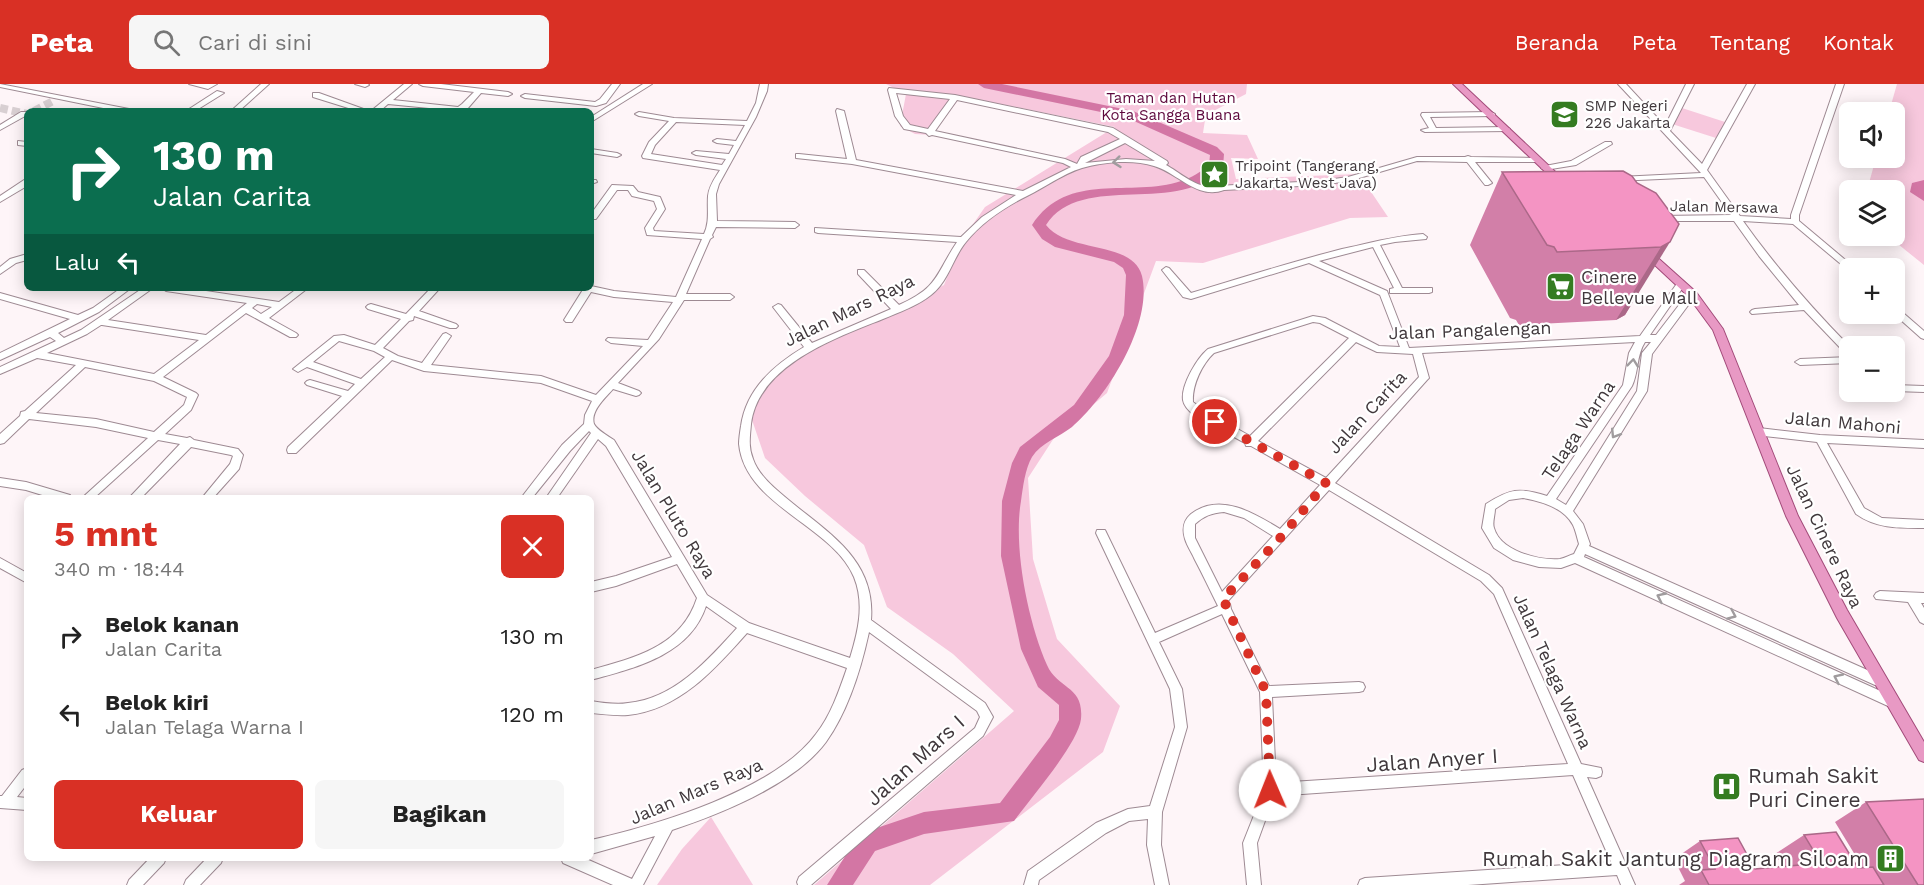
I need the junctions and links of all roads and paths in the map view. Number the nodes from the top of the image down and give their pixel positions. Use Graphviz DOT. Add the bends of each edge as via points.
graph roads {
  1 [pos="24,84"];
  2 [pos="193,84"];
  3 [pos="213,84"];
  4 [pos="265,84"];
  5 [pos="408,84"];
  6 [pos="423,84"];
  7 [pos="616,84"];
  8 [pos="648,84"];
  9 [pos="764,84"];
  10 [pos="1457,84"];
  11 [pos="1622,84"];
  12 [pos="1690,84"];
  13 [pos="1751,84"];
  14 [pos="1840,84"];
  15 [pos="0,85"];
  16 [pos="16,89"];
  17 [pos="479,91"];
  18 [pos="220,93"];
  19 [pos="508,94"];
  20 [pos="316,95"];
  21 [pos="525,96"];
  22 [pos="955,97"];
  23 [pos="387,102"];
  24 [pos="111,108"];
  25 [pos="195,108"];
  26 [pos="238,108"];
  27 [pos="356,108"];
  28 [pos="379,108"];
  29 [pos="449,108"];
  30 [pos="461,108"];
  31 [pos="840,111"];
  32 [pos="24,114"];
  33 [pos="639,114"];
  34 [pos="1491,114"];
  35 [pos="594,118"];
  36 [pos="674,120"];
  37 [pos="749,123"];
  38 [pos="0,128"];
  39 [pos="1506,129"];
  40 [pos="1667,130"];
  41 [pos="929,134"];
  42 [pos="1125,140"];
  43 [pos="717,141"];
  44 [pos="738,143"];
  45 [pos="1608,144"];
  46 [pos="594,151"];
  47 [pos="696,153"];
  48 [pos="617,155"];
  49 [pos="799,156"];
  50 [pos="731,157"];
  51 [pos="1529,157"];
  52 [pos="1468,158"];
  53 [pos="852,162"];
  54 [pos="1078,167"];
  55 [pos="725,168"];
  56 [pos="1545,168"];
  57 [pos="1704,172"];
  58 [pos="1182,175"];
  59 [pos="1608,179"];
  60 [pos="1488,183"];
  61 [pos="24,184"];
  62 [pos="1567,187"];
  63 [pos="1026,194"];
  64 [pos="0,199"];
  65 [pos="594,216"];
  66 [pos="1733,218"];
  67 [pos="1652,220"];
  68 [pos="1795,222"];
  69 [pos="713,224"];
  70 [pos="795,225"];
  71 [pos="818,230"];
  72 [pos="709,237"];
  73 [pos="1423,237"];
  74 [pos="963,240"];
  75 [pos="1374,243"];
  76 [pos="1640,246"];
  77 [pos="24,258"];
  78 [pos="1839,258"];
  79 [pos="1310,260"];
  80 [pos="1166,270"];
  81 [pos="0,271"];
  82 [pos="861,272"];
  83 [pos="1681,284"];
  84 [pos="594,289"];
  85 [pos="1399,290"];
  86 [pos="1430,290"];
  87 [pos="122,291"];
  88 [pos="145,291"];
  89 [pos="186,291"];
  90 [pos="300,291"];
  91 [pos="433,291"];
  92 [pos="587,291"];
  93 [pos="1384,293"];
  94 [pos="1692,294"];
  95 [pos="0,296"];
  96 [pos="730,297"];
  97 [pos="679,298"];
  98 [pos="255,301"];
  99 [pos="281,305"];
  100 [pos="371,307"];
  101 [pos="778,307"];
  102 [pos="1806,307"];
  103 [pos="246,309"];
  104 [pos="898,310"];
  105 [pos="1755,312"];
  106 [pos="412,316"];
  107 [pos="263,317"];
  108 [pos="1905,318"];
  109 [pos="80,319"];
  110 [pos="569,320"];
  111 [pos="102,322"];
  112 [pos="453,326"];
  113 [pos="51,333"];
  114 [pos="293,335"];
  115 [pos="446,336"];
  116 [pos="1924,336"];
  117 [pos="208,338"];
  118 [pos="1355,338"];
  119 [pos="1659,338"];
  120 [pos="1645,339"];
  121 [pos="611,340"];
  122 [pos="62,341"];
  123 [pos="1839,342"];
  124 [pos="651,343"];
  125 [pos="809,346"];
  126 [pos="377,349"];
  127 [pos="1412,351"];
  128 [pos="2,354"];
  129 [pos="36,354"];
  130 [pos="390,357"];
  131 [pos="1839,360"];
  132 [pos="1800,362"];
  133 [pos="83,364"];
  134 [pos="424,368"];
  135 [pos="0,370"];
  136 [pos="156,378"];
  137 [pos="310,383"];
  138 [pos="362,383"];
  139 [pos="612,386"];
  140 [pos="1905,388"];
  141 [pos="1924,389"];
  142 [pos="636,393"];
  143 [pos="349,395"];
  144 [pos="598,399"];
  145 [pos="1189,404"];
  146 [pos="26,415"];
  147 [pos="593,429"];
  148 [pos="1759,432"];
  149 [pos="157,434"];
  150 [pos="1820,439"];
  151 [pos="0,440"];
  152 [pos="190,441"];
  153 [pos="1250,443"];
  154 [pos="1924,444"];
  155 [pos="292,450"];
  156 [pos="0,482"];
  157 [pos="1326,483"];
  158 [pos="56,495"];
  159 [pos="90,495"];
  160 [pos="137,495"];
  161 [pos="210,495"];
  162 [pos="528,495"];
  163 [pos="553,495"];
  164 [pos="1550,501"];
  165 [pos="1567,512"];
  166 [pos="1924,524"];
  167 [pos="1101,533"];
  168 [pos="1282,536"];
  169 [pos="1579,553"];
  170 [pos="680,559"];
  171 [pos="0,563"];
  172 [pos="24,576"];
  173 [pos="594,585"];
  174 [pos="1880,596"];
  175 [pos="703,598"];
  176 [pos="1918,598"];
  177 [pos="1224,603"];
  178 [pos="1924,619"];
  179 [pos="866,623"];
  180 [pos="745,627"];
  181 [pos="1154,639"];
  182 [pos="854,665"];
  183 [pos="594,674"];
  184 [pos="1879,681"];
  185 [pos="1359,687"];
  186 [pos="1266,692"];
  187 [pos="1892,702"];
  188 [pos="594,707"];
  189 [pos="1924,755"];
  190 [pos="1577,769"];
  191 [pos="1596,772"];
  192 [pos="24,778"];
  193 [pos="1270,790"];
  194 [pos="3,802"];
  195 [pos="24,804"];
  196 [pos="1155,812"];
  197 [pos="668,827"];
  198 [pos="594,846"];
  199 [pos="156,861"];
  200 [pos="213,861"];
  201 [pos="575,861"];
  202 [pos="1620,868"];
  203 [pos="804,882"];
  204 [pos="134,885"];
  205 [pos="191,885"];
  206 [pos="628,885"];
  207 [pos="636,885"];
  208 [pos="1031,885"];
  209 [pos="1162,885"];
  210 [pos="1254,885"];
  211 [pos="1365,885"];
  212 [pos="1628,885"];
  1 -- 16 [label="street"];
  2 -- 3 [label="street"];
  4 -- 26 [label="street"];
  5 -- 23 [label="street"];
  6 -- 17 [label="street"];
  7 -- 21 [label="street" via="596,104"];
  8 -- 35 [label="street"];
  9 -- 37 [label="street"];
  10 -- 34 [label="main road"];
  11 -- 40 [label="street"];
  12 -- 40 [label="street"];
  13 -- 57 [label="street"];
  14 -- 68 [label="street"];
  15 -- 16 [label="street"];
  16 -- 24 [label="street"];
  17 -- 19 [label="street"];
  17 -- 30 [label="street"];
  18 -- 25 [label="street"];
  20 -- 27 [label="street"];
  22 -- 41 [label="street"];
  22 -- 41 [label="street" via="892,90 899,116 907,127"];
  22 -- 42 [label="street" via="1088,124 1110,130"];
  23 -- 28 [label="street"];
  23 -- 29 [label="street"];
  31 -- 53 [label="street"];
  32 -- 38 [label="street"];
  33 -- 36 [label="street"];
  34 -- 39 [label="main road"];
  34 -- 39 [label="street" via="1425,115 1429,130"];
  36 -- 37 [label="street"];
  36 -- 55 [label="street" via="646,156"];
  37 -- 44 [label="street"];
  39 -- 51 [label="main road"];
  40 -- 57 [label="street"];
  41 -- 54 [label="street" via="1065,161"];
  42 -- 54 [label="street, Jalan Mars Raya" via="1084,159"];
  42 -- 58 [label="street, Jalan Mars Raya"];
  43 -- 44 [label="street"];
  44 -- 50 [label="street"];
  45 -- 56 [label="street" via="1574,163"];
  46 -- 48 [label="street"];
  47 -- 50 [label="street"];
  49 -- 53 [label="street"];
  50 -- 55 [label="street"];
  51 -- 52 [label="street, Jalan Mars Raya"];
  51 -- 56 [label="main road"];
  52 -- 58 [label="street, Jalan Mars Raya" via="1417,159 1349,179 1320,183 1221,189 1205,188"];
  52 -- 60 [label="street"];
  53 -- 63 [label="street"];
  58 -- 54 [label="street, Jalan Mars Raya, one-way" via="1156,164 1134,161"];
  54 -- 63 [label="street, Jalan Mars Raya"];
  55 -- 69 [label="street" via="712,194"];
  56 -- 62 [label="main road"];
  57 -- 59 [label="street"];
  57 -- 66 [label="street"];
  61 -- 64 [label="street"];
  63 -- 74 [label="street, Jalan Mars Raya" via="986,217"];
  65 -- 72 [label="street" via="615,186 631,188 635,194 657,199 661,209 650,233"];
  66 -- 67 [label="street, Jalan Mersawa"];
  66 -- 68 [label="street, Jalan Mersawa"];
  66 -- 102 [label="street"];
  68 -- 78 [label="street"];
  69 -- 70 [label="street"];
  69 -- 72 [label="street"];
  71 -- 74 [label="street"];
  72 -- 97 [label="street"];
  73 -- 75 [label="street"];
  74 -- 104 [label="street, Jalan Mars Raya" via="936,286"];
  75 -- 79 [label="street"];
  75 -- 85 [label="street"];
  76 -- 83 [label="main road, Jalan Cinere Raya"];
  77 -- 81 [label="street"];
  79 -- 80 [label="street" via="1191,296"];
  79 -- 93 [label="street"];
  82 -- 104 [label="street"];
  83 -- 94 [label="main road, Jalan Cinere Raya"];
  83 -- 120 [label="street, Telaga Warna"];
  84 -- 97 [label="street"];
  85 -- 86 [label="street"];
  85 -- 93 [label="street"];
  87 -- 109 [label="street"];
  88 -- 111 [label="street"];
  89 -- 98 [label="street"];
  90 -- 99 [label="street"];
  91 -- 106 [label="street"];
  92 -- 110 [label="street"];
  93 -- 127 [label="street"];
  94 -- 119 [label="street, Telaga Warna"];
  94 -- 148 [label="main road, Jalan Cinere Raya" via="1718,329"];
  95 -- 109 [label="street"];
  96 -- 97 [label="street"];
  97 -- 124 [label="street"];
  98 -- 99 [label="street"];
  98 -- 103 [label="street"];
  99 -- 107 [label="street"];
  100 -- 106 [label="street"];
  101 -- 125 [label="street"];
  102 -- 105 [label="street"];
  102 -- 123 [label="street"];
  103 -- 107 [label="street"];
  103 -- 117 [label="street"];
  104 -- 125 [label="street, Jalan Mars Raya"];
  106 -- 112 [label="street"];
  106 -- 126 [label="street"];
  107 -- 114 [label="street"];
  108 -- 116 [label="street"];
  109 -- 113 [label="street"];
  111 -- 117 [label="street"];
  111 -- 122 [label="street"];
  113 -- 122 [label="street"];
  113 -- 128 [label="street"];
  115 -- 134 [label="street"];
  117 -- 136 [label="street"];
  118 -- 127 [label="street, Jalan Pangalengan" via="1377,349"];
  118 -- 145 [label="street, Jalan Pangalengan" via="1322,320 1312,319 1211,351 1202,357 1187,395"];
  118 -- 153 [label="street"];
  119 -- 120 [label="street, Jalan Pangalengan"];
  119 -- 165 [label="street, Telaga Warna, one-way" via="1644,362 1642,391"];
  120 -- 127 [label="street, Jalan Pangalengan"];
  164 -- 120 [label="street, Telaga Warna, one-way" via="1627,386 1632,377 1632,358"];
  121 -- 124 [label="street"];
  122 -- 129 [label="street"];
  124 -- 139 [label="street"];
  125 -- 179 [label="street, Jalan Mars Raya" via="780,364 762,385 747,412 744,446 766,487 835,544 855,567 867,599"];
  126 -- 130 [label="street"];
  126 -- 138 [label="street" via="341,337 302,366"];
  127 -- 157 [label="street, Jalan Carita" via="1424,378"];
  129 -- 133 [label="street"];
  129 -- 135 [label="street"];
  130 -- 134 [label="street"];
  130 -- 138 [label="street"];
  131 -- 132 [label="street"];
  133 -- 136 [label="street"];
  133 -- 146 [label="street"];
  134 -- 144 [label="street" via="533,378"];
  136 -- 149 [label="street" via="193,395 188,407"];
  137 -- 143 [label="street"];
  138 -- 143 [label="street"];
  139 -- 142 [label="street"];
  139 -- 144 [label="street"];
  140 -- 141 [label="street"];
  143 -- 155 [label="street"];
  144 -- 147 [label="street" via="588,417"];
  145 -- 153 [label="street, Jalan Telaga Warna"];
  146 -- 149 [label="street"];
  146 -- 151 [label="street"];
  147 -- 162 [label="street" via="566,448"];
  147 -- 163 [label="street"];
  147 -- 170 [label="street, Jalan Pluto Raya" via="610,442"];
  148 -- 150 [label="street, Jalan Mahoni"];
  148 -- 184 [label="main road, Jalan Cinere Raya" via="1792,516"];
  149 -- 152 [label="street"];
  149 -- 159 [label="street"];
  150 -- 154 [label="street, Jalan Mahoni"];
  150 -- 166 [label="street" via="1868,519"];
  152 -- 160 [label="street"];
  152 -- 161 [label="street" via="238,455 235,466"];
  153 -- 157 [label="street, Jalan Telaga Warna"];
  156 -- 158 [label="street"];
  157 -- 168 [label="street, Jalan Carita"];
  157 -- 190 [label="street, Jalan Telaga Warna" via="1485,578 1498,591"];
  164 -- 165 [label="street"];
  164 -- 169 [label="street" via="1523,494 1500,498 1488,512 1491,532 1509,551 1526,561 1554,565"];
  165 -- 169 [label="street" via="1581,530"];
  167 -- 181 [label="street"];
  168 -- 177 [label="street, Jalan Carita"];
  168 -- 177 [label="street" via="1233,508 1205,510 1189,522 1191,538"];
  169 -- 184 [label="street, one-way"];
  187 -- 169 [label="street, one-way"];
  170 -- 173 [label="street"];
  170 -- 175 [label="street, Jalan Pluto Raya"];
  171 -- 172 [label="street"];
  174 -- 176 [label="street"];
  175 -- 180 [label="street, Jalan Pluto Raya"];
  175 -- 183 [label="street" via="696,622 683,636 651,655"];
  176 -- 178 [label="street"];
  177 -- 181 [label="street, Jalan Carita"];
  177 -- 186 [label="street"];
  179 -- 182 [label="street, Jalan Mars Raya"];
  179 -- 203 [label="street, Jalan Mars I" via="981,707 987,717 979,732"];
  180 -- 182 [label="street, Jalan Pluto Raya"];
  180 -- 188 [label="street" via="687,686 669,696 630,709"];
  181 -- 196 [label="street" via="1176,689 1181,727"];
  182 -- 197 [label="street, Jalan Mars Raya" via="820,739 793,767 765,784"];
  184 -- 187 [label="main road, Jalan Cinere Raya"];
  185 -- 186 [label="street"];
  186 -- 193 [label="street"];
  187 -- 189 [label="main road, Jalan Cinere Raya"];
  190 -- 191 [label="street, Jalan Anyer I"];
  190 -- 193 [label="street, Jalan Anyer I"];
  190 -- 202 [label="street, Jalan Telaga Warna"];
  192 -- 194 [label="street"];
  193 -- 210 [label="street" via="1250,843"];
  194 -- 195 [label="street"];
  196 -- 208 [label="street" via="1128,815 1101,828 1033,876"];
  196 -- 209 [label="street" via="1155,845"];
  197 -- 198 [label="street, Jalan Mars Raya"];
  197 -- 207 [label="street"];
  199 -- 204 [label="street"];
  200 -- 205 [label="street"];
  201 -- 206 [label="street"];
  202 -- 211 [label="street"];
  202 -- 212 [label="street, Jalan Telaga Warna"];
}
